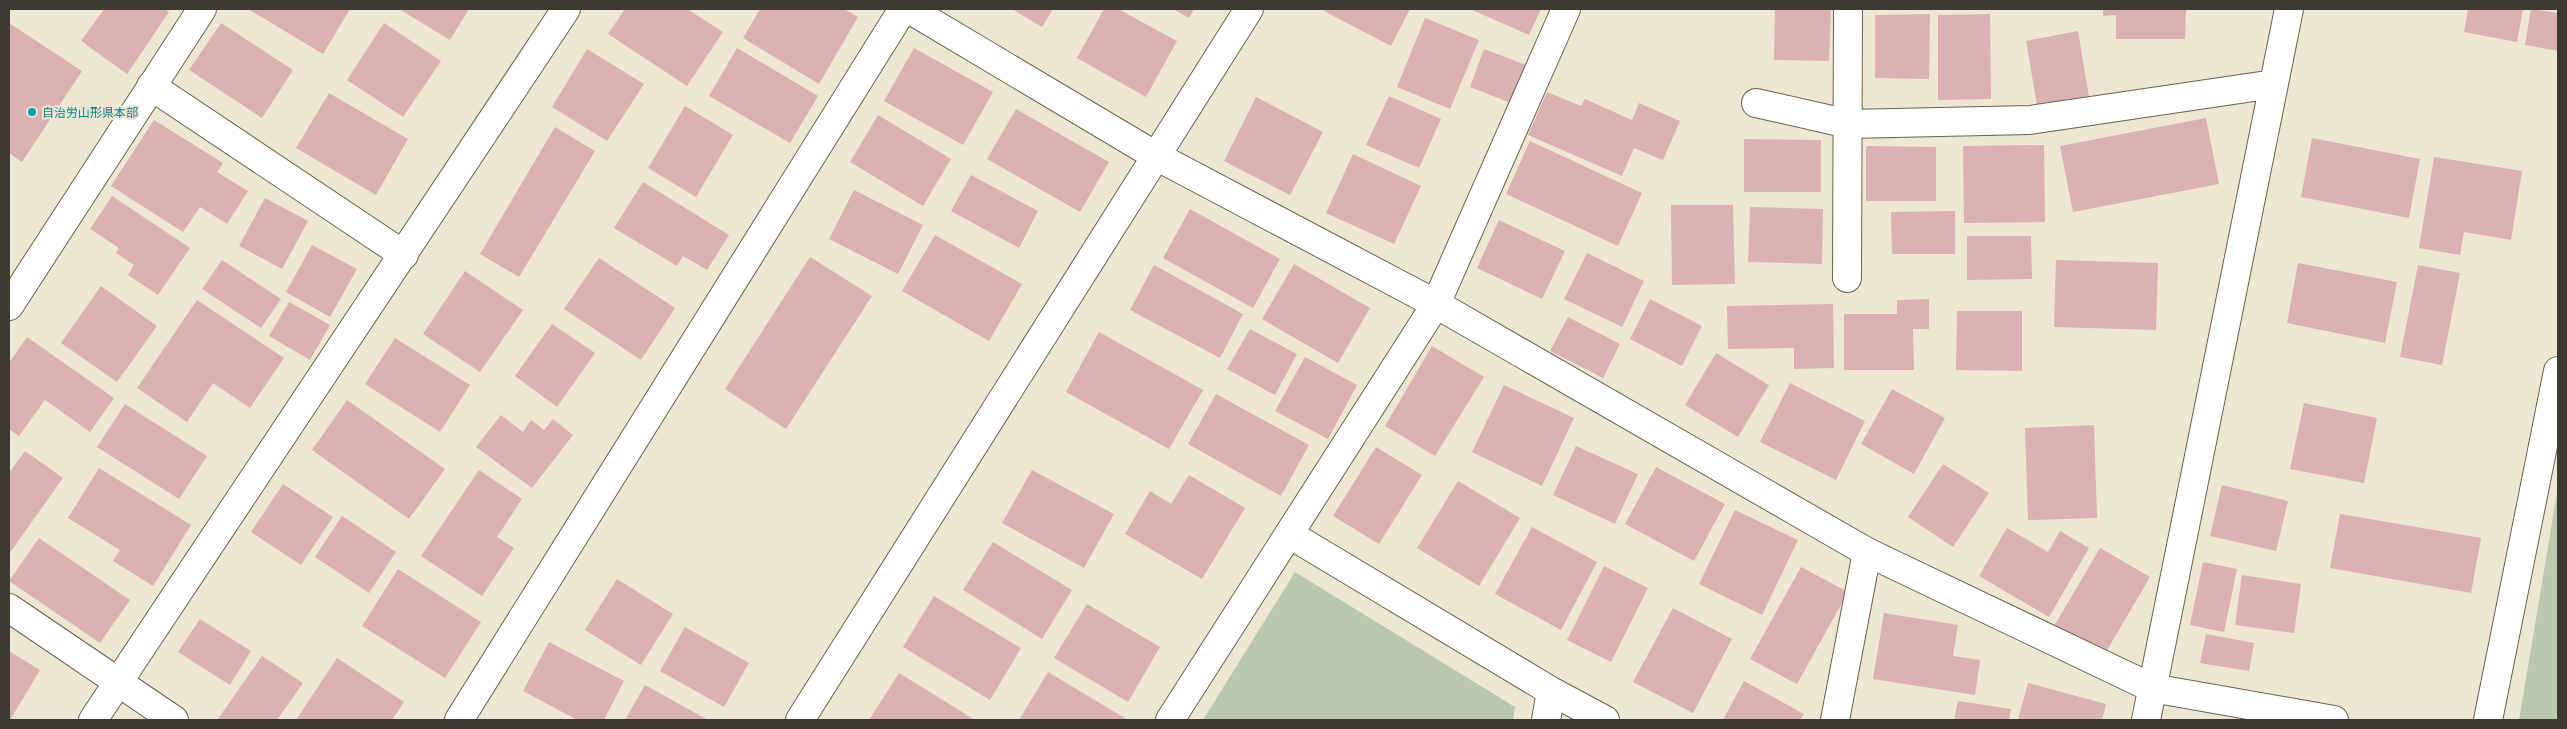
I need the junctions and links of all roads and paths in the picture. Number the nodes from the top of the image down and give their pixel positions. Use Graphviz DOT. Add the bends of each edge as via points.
graph roads {
  1 [pos="202,9"];
  2 [pos="566,9"];
  3 [pos="903,9"];
  4 [pos="909,9"];
  5 [pos="1249,9"];
  6 [pos="1566,9"];
  7 [pos="1848,9"];
  8 [pos="2289,9"];
  9 [pos="2274,84"];
  10 [pos="151,86"];
  11 [pos="1756,103"];
  12 [pos="1849,124"];
  13 [pos="1156,156"];
  14 [pos="404,256"];
  15 [pos="1847,278"];
  16 [pos="1436,304"];
  17 [pos="9,306"];
  18 [pos="2558,372"];
  19 [pos="2549,462"];
  20 [pos="1289,534"];
  21 [pos="1868,552"];
  22 [pos="9,608"];
  23 [pos="118,681"];
  24 [pos="2152,688"];
  25 [pos="1551,691"];
  26 [pos="93,720"];
  27 [pos="174,720"];
  28 [pos="459,720"];
  29 [pos="800,720"];
  30 [pos="1170,720"];
  31 [pos="1546,720"];
  32 [pos="1604,720"];
  33 [pos="1835,720"];
  34 [pos="2146,720"];
  35 [pos="2334,720"];
  36 [pos="2488,720"];
  1 -- 10 [label="street"];
  2 -- 14 [label="street"];
  3 -- 28 [label="street"];
  4 -- 13 [label="street"];
  5 -- 13 [label="street"];
  6 -- 16 [label="street"];
  7 -- 12 [label="street"];
  8 -- 9 [label="street"];
  9 -- 12 [label="street" via="2030,120"];
  9 -- 24 [label="street"];
  10 -- 14 [label="street"];
  10 -- 17 [label="street"];
  11 -- 12 [label="street"];
  12 -- 15 [label="street"];
  13 -- 16 [label="street"];
  13 -- 29 [label="street"];
  14 -- 23 [label="street"];
  16 -- 20 [label="street"];
  16 -- 21 [label="street"];
  18 -- 19 [label="street"];
  19 -- 36 [label="street"];
  20 -- 25 [label="street"];
  20 -- 30 [label="street"];
  21 -- 24 [label="street"];
  21 -- 33 [label="street"];
  22 -- 23 [label="street"];
  23 -- 26 [label="street"];
  23 -- 27 [label="street"];
  24 -- 34 [label="street"];
  24 -- 35 [label="street"];
  25 -- 31 [label="street"];
  25 -- 32 [label="street"];
}
